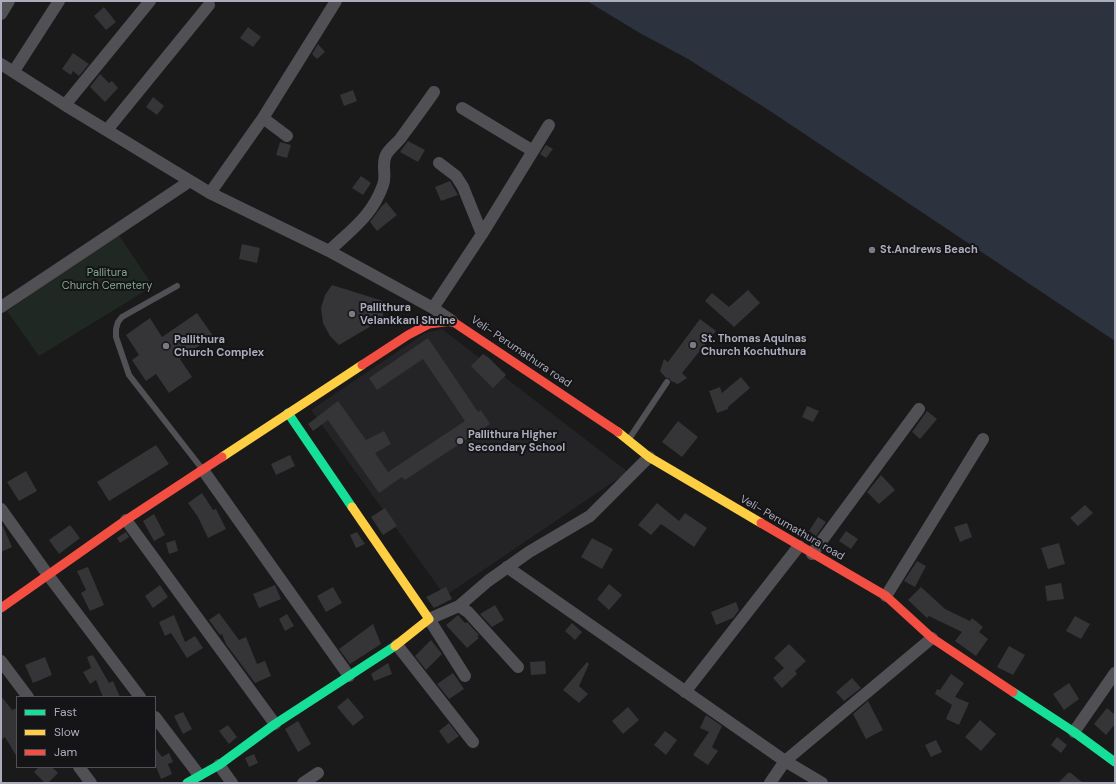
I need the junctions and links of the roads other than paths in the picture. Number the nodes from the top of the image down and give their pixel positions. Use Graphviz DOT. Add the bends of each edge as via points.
graph roads {
  1 [pos="8,1"];
  2 [pos="59,1"];
  3 [pos="150,1"];
  4 [pos="336,1"];
  5 [pos="209,5"];
  6 [pos="1,14"];
  7 [pos="1,64"];
  8 [pos="14,72"];
  9 [pos="434,92"];
  10 [pos="65,105"];
  11 [pos="462,108"];
  12 [pos="263,118"];
  13 [pos="549,125"];
  14 [pos="107,130"];
  15 [pos="287,136"];
  16 [pos="533,151"];
  17 [pos="439,163"];
  18 [pos="190,181"];
  19 [pos="210,193"];
  20 [pos="482,234"];
  21 [pos="329,250"];
  22 [pos="176,286"];
  23 [pos="1,307"];
  24 [pos="433,308"];
  25 [pos="452,321"];
  26 [pos="667,382"];
  27 [pos="918,409"];
  28 [pos="288,413"];
  29 [pos="982,439"];
  30 [pos="628,440"];
  31 [pos="650,457"];
  32 [pos="203,470"];
  33 [pos="1,509"];
  34 [pos="126,520"];
  35 [pos="799,546"];
  36 [pos="812,554"];
  37 [pos="507,567"];
  38 [pos="48,575"];
  39 [pos="886,596"];
  40 [pos="459,606"];
  41 [pos="1,608"];
  42 [pos="428,619"];
  43 [pos="932,638"];
  44 [pos="397,645"];
  45 [pos="1,661"];
  46 [pos="518,667"];
  47 [pos="1115,673"];
  48 [pos="349,676"];
  49 [pos="465,676"];
  50 [pos="685,692"];
  51 [pos="27,696"];
  52 [pos="139,696"];
  53 [pos="156,718"];
  54 [pos="275,724"];
  55 [pos="1074,732"];
  56 [pos="474,742"];
  57 [pos="785,761"];
  58 [pos="1115,762"];
  59 [pos="219,765"];
  60 [pos="80,768"];
  61 [pos="318,773"];
  62 [pos="199,775"];
  63 [pos="91,783"];
  64 [pos="187,783"];
  65 [pos="232,783"];
  66 [pos="303,783"];
  67 [pos="770,783"];
  68 [pos="822,783"];
  1 -- 6 [label="street"];
  2 -- 8 [label="street"];
  3 -- 10 [label="street"];
  4 -- 12 [label="street"];
  5 -- 14 [label="street"];
  7 -- 8 [label="street"];
  8 -- 10 [label="street"];
  9 -- 21 [label="street" via="387,153 383,163 384,184 370,212"];
  10 -- 14 [label="street"];
  11 -- 16 [label="street"];
  12 -- 15 [label="street"];
  12 -- 19 [label="street"];
  13 -- 16 [label="street"];
  14 -- 18 [label="street"];
  16 -- 20 [label="street"];
  17 -- 20 [label="street" via="456,176 463,187"];
  18 -- 19 [label="street"];
  18 -- 23 [label="street"];
  19 -- 21 [label="street"];
  20 -- 24 [label="street"];
  21 -- 24 [label="street"];
  22 -- 32 [label="lane" via="122,317 118,322 116,337 129,375"];
  24 -- 25 [label="street"];
  25 -- 28 [label="main road" via="430,324 408,334"];
  25 -- 30 [label="main road, Veli- Perumathura road"];
  26 -- 30 [label="lane"];
  27 -- 36 [label="street"];
  28 -- 32 [label="main road"];
  28 -- 42 [label="main road"];
  29 -- 39 [label="street"];
  30 -- 31 [label="main road, Veli- Perumathura road"];
  31 -- 35 [label="main road, Veli- Perumathura road"];
  31 -- 37 [label="street" via="590,516"];
  32 -- 34 [label="main road"];
  32 -- 48 [label="street"];
  33 -- 38 [label="street"];
  34 -- 38 [label="main road"];
  34 -- 54 [label="street"];
  35 -- 36 [label="main road, Veli- Perumathura road"];
  35 -- 50 [label="street"];
  36 -- 39 [label="main road, Veli- Perumathura road"];
  37 -- 40 [label="street"];
  37 -- 50 [label="street"];
  38 -- 41 [label="main road"];
  38 -- 52 [label="street"];
  39 -- 43 [label="main road, Veli- Perumathura road"];
  40 -- 42 [label="street"];
  40 -- 46 [label="street" via="468,612"];
  42 -- 44 [label="main road"];
  42 -- 49 [label="street"];
  43 -- 55 [label="main road, Veli- Perumathura road"];
  43 -- 57 [label="street"];
  44 -- 48 [label="main road"];
  44 -- 56 [label="street"];
  45 -- 51 [label="street"];
  47 -- 55 [label="street"];
  48 -- 54 [label="main road"];
  50 -- 57 [label="street"];
  53 -- 62 [label="street"];
  54 -- 59 [label="main road"];
  55 -- 58 [label="main road, Veli- Perumathura road"];
  57 -- 67 [label="street"];
  57 -- 68 [label="street"];
  59 -- 62 [label="main road"];
  59 -- 65 [label="street"];
  60 -- 63 [label="street"];
  61 -- 66 [label="street"];
  62 -- 64 [label="main road"];
}
